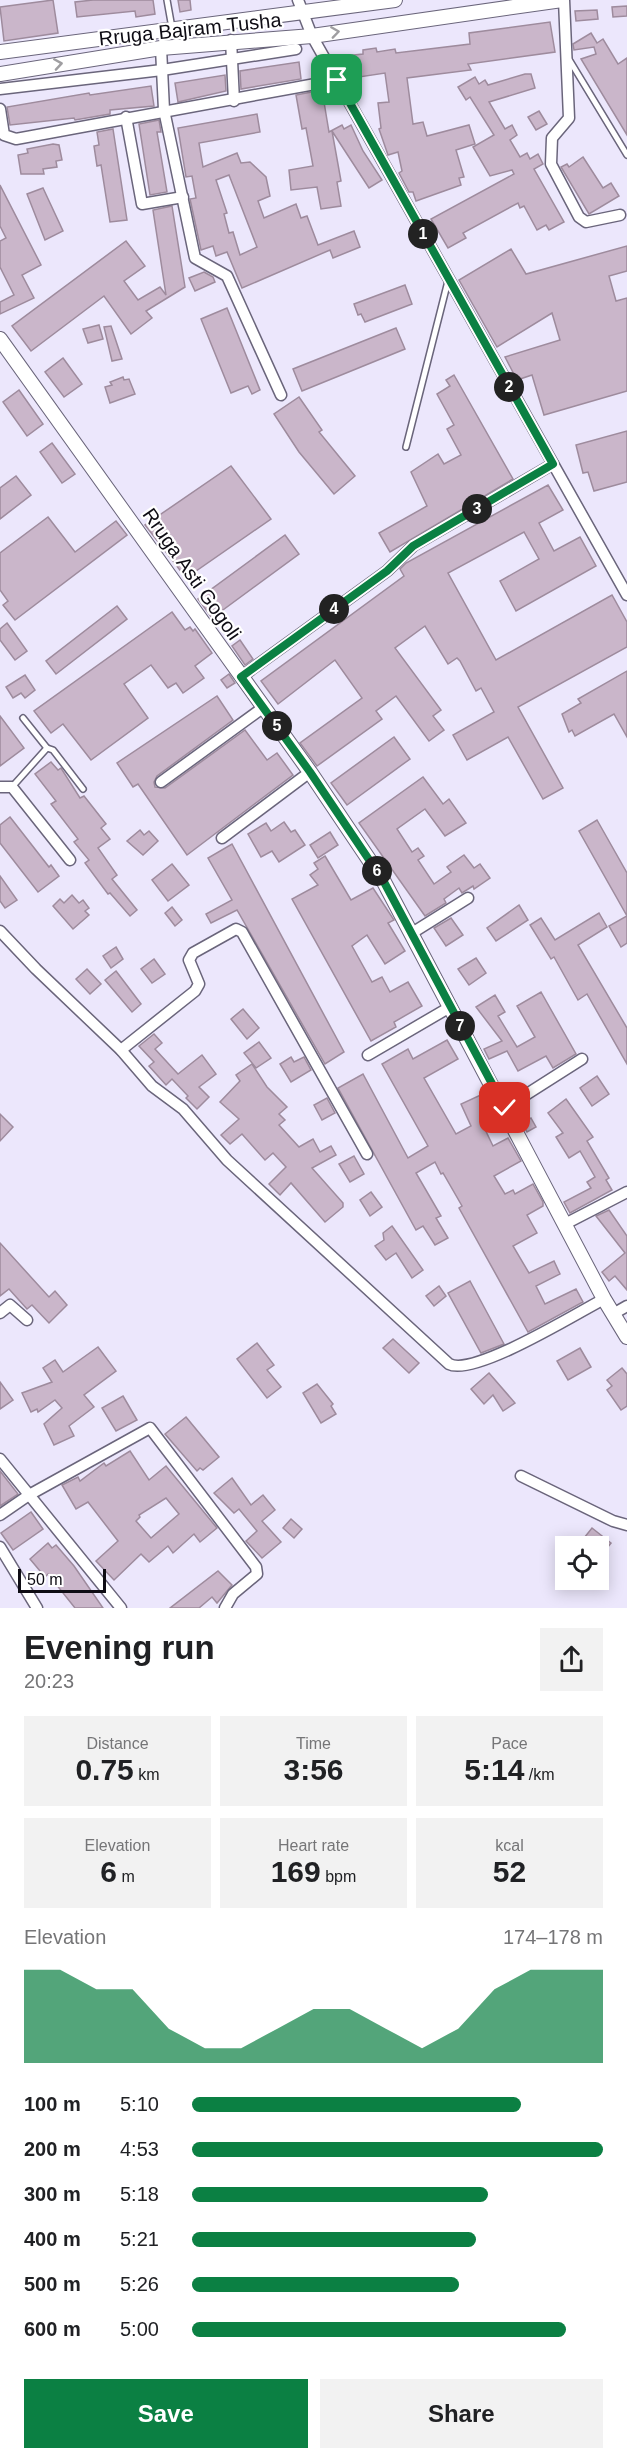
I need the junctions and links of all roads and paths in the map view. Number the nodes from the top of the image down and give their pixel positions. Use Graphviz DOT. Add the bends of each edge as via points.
graph roads {
  1 [pos="167,0"];
  2 [pos="298,0"];
  3 [pos="395,0"];
  4 [pos="563,0"];
  5 [pos="357,3"];
  6 [pos="303,14"];
  7 [pos="173,30"];
  8 [pos="312,36"];
  9 [pos="231,40"];
  10 [pos="161,48"];
  11 [pos="0,49"];
  12 [pos="296,49"];
  13 [pos="231,59"];
  14 [pos="569,60"];
  15 [pos="162,70"];
  16 [pos="0,74"];
  17 [pos="337,80"];
  18 [pos="0,89"];
  19 [pos="234,101"];
  20 [pos="0,109"];
  21 [pos="164,110"];
  22 [pos="126,117"];
  23 [pos="627,155"];
  24 [pos="183,197"];
  25 [pos="620,215"];
  26 [pos="448,279"];
  27 [pos="0,339"];
  28 [pos="280,395"];
  29 [pos="406,447"];
  30 [pos="553,464"];
  31 [pos="627,595"];
  32 [pos="241,677"];
  33 [pos="264,707"];
  34 [pos="23,718"];
  35 [pos="46,748"];
  36 [pos="310,772"];
  37 [pos="161,782"];
  38 [pos="6,787"];
  39 [pos="83,789"];
  40 [pos="222,838"];
  41 [pos="70,860"];
  42 [pos="468,898"];
  43 [pos="0,931"];
  44 [pos="412,933"];
  45 [pos="450,1007"];
  46 [pos="121,1050"];
  47 [pos="368,1055"];
  48 [pos="582,1059"];
  49 [pos="505,1108"];
  50 [pos="367,1154"];
  51 [pos="627,1192"];
  52 [pos="565,1224"];
  53 [pos="604,1299"];
  54 [pos="627,1306"];
  55 [pos="0,1313"];
  56 [pos="613,1314"];
  57 [pos="27,1320"];
  58 [pos="627,1337"];
  59 [pos="0,1460"];
  60 [pos="521,1476"];
  61 [pos="29,1495"];
  62 [pos="0,1515"];
  63 [pos="627,1524"];
  64 [pos="0,1547"];
  65 [pos="37,1608"];
  66 [pos="121,1608"];
  67 [pos="225,1608"];
  1 -- 7 [label="lane"];
  2 -- 6 [label="street"];
  3 -- 5 [label="street, Rruga Bajram Tusha"];
  8 -- 4 [label="street, Rruga Bajram Tusha, one-way"];
  4 -- 14 [label="street"];
  5 -- 6 [label="street, Rruga Bajram Tusha"];
  6 -- 7 [label="street, Rruga Bajram Tusha"];
  6 -- 8 [label="street"];
  7 -- 11 [label="street, Rruga Bajram Tusha"];
  8 -- 9 [label="street, Rruga Bajram Tusha"];
  8 -- 17 [label="street"];
  9 -- 10 [label="street, Rruga Bajram Tusha"];
  9 -- 13 [label="street"];
  10 -- 15 [label="street"];
  16 -- 10 [label="street, Rruga Bajram Tusha, one-way"];
  12 -- 13 [label="street"];
  13 -- 15 [label="street"];
  13 -- 19 [label="street"];
  14 -- 23 [label="lane"];
  14 -- 25 [label="street" via="569,118 552,138 551,166 579,218 586,222"];
  15 -- 18 [label="street"];
  15 -- 21 [label="street"];
  17 -- 19 [label="street"];
  17 -- 26 [label="street"];
  19 -- 21 [label="street"];
  20 -- 22 [label="street" via="1,128 9,139"];
  21 -- 22 [label="street"];
  21 -- 24 [label="street"];
  22 -- 24 [label="street" via="142,204"];
  24 -- 28 [label="street" via="195,258 227,276"];
  26 -- 29 [label="lane"];
  26 -- 30 [label="street"];
  27 -- 32 [label="street, Rruga Asti Gogoli"];
  30 -- 31 [label="street"];
  30 -- 32 [label="street" via="413,546 387,571"];
  32 -- 33 [label="street, Rruga Asti Gogoli"];
  33 -- 36 [label="street, Rruga Asti Gogoli"];
  33 -- 37 [label="street"];
  34 -- 35 [label="lane"];
  35 -- 38 [label="lane"];
  35 -- 39 [label="lane" via="53,750"];
  36 -- 40 [label="street"];
  36 -- 44 [label="street, Rruga Asti Gogoli" via="384,882"];
  38 -- 41 [label="street"];
  42 -- 44 [label="street"];
  43 -- 46 [label="street"];
  44 -- 45 [label="street, Rruga Asti Gogoli"];
  45 -- 47 [label="street"];
  45 -- 49 [label="street, Rruga Asti Gogoli"];
  46 -- 50 [label="street" via="195,991 199,984 189,960 193,953 230,931 239,930"];
  46 -- 53 [label="street" via="143,1077 183,1109 228,1160 455,1368 495,1357"];
  48 -- 49 [label="street"];
  49 -- 52 [label="street, Rruga Asti Gogoli"];
  51 -- 52 [label="street"];
  52 -- 53 [label="street, Rruga Asti Gogoli"];
  53 -- 56 [label="street, Rruga Asti Gogoli"];
  54 -- 56 [label="street"];
  55 -- 57 [label="street" via="10,1305"];
  56 -- 58 [label="street, Rruga Asti Gogoli"];
  59 -- 61 [label="street"];
  60 -- 63 [label="street"];
  61 -- 62 [label="street"];
  61 -- 66 [label="street"];
  61 -- 67 [label="street" via="150,1428 256,1567 257,1574 232,1594"];
  64 -- 65 [label="street"];
}
